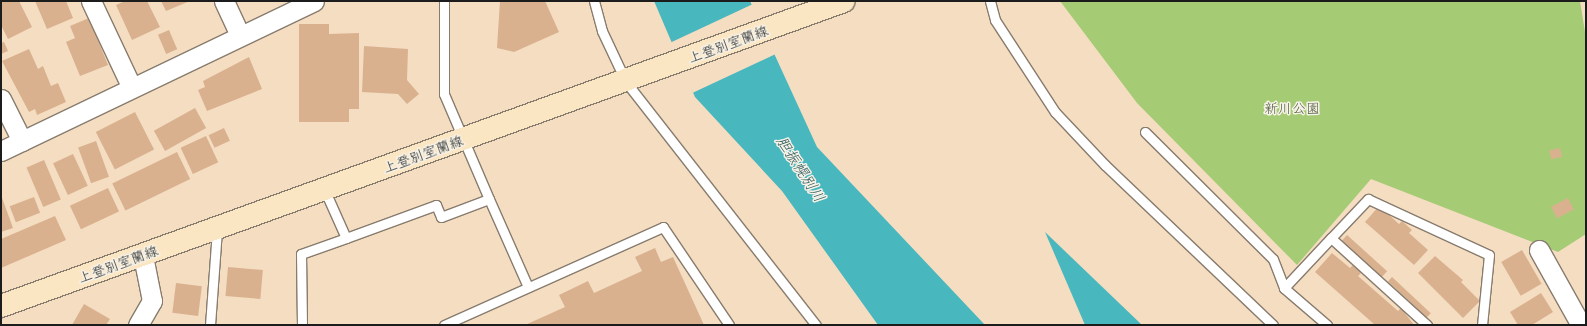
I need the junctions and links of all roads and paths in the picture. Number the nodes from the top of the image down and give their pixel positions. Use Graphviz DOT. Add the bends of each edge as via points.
graph roads {
  1 [pos="91,1"];
  2 [pos="224,1"];
  3 [pos="314,1"];
  4 [pos="444,1"];
  5 [pos="594,1"];
  6 [pos="844,1"];
  7 [pos="990,1"];
  8 [pos="240,36"];
  9 [pos="634,79"];
  10 [pos="131,86"];
  11 [pos="1,99"];
  12 [pos="1145,132"];
  13 [pos="466,138"];
  14 [pos="22,141"];
  15 [pos="1,151"];
  16 [pos="325,191"];
  17 [pos="489,199"];
  18 [pos="217,229"];
  19 [pos="346,238"];
  20 [pos="1331,238"];
  21 [pos="1539,250"];
  22 [pos="143,256"];
  23 [pos="528,287"];
  24 [pos="1284,288"];
  25 [pos="1,306"];
  26 [pos="138,325"];
  27 [pos="210,325"];
  28 [pos="302,325"];
  29 [pos="444,325"];
  30 [pos="730,325"];
  31 [pos="816,325"];
  32 [pos="1273,325"];
  33 [pos="1327,325"];
  34 [pos="1427,325"];
  35 [pos="1482,325"];
  36 [pos="1581,325"];
  1 -- 10 [label="street"];
  2 -- 8 [label="street"];
  3 -- 8 [label="street"];
  4 -- 13 [label="lane" via="444,94"];
  5 -- 9 [label="lane" via="602,31"];
  6 -- 9 [label="main road, 上登別室蘭線"];
  7 -- 32 [label="lane" via="995,20 1055,112 1110,171"];
  8 -- 10 [label="street"];
  9 -- 13 [label="main road, 上登別室蘭線"];
  9 -- 31 [label="lane"];
  10 -- 14 [label="street"];
  11 -- 14 [label="street"];
  12 -- 24 [label="lane" via="1273,259"];
  13 -- 16 [label="main road, 上登別室蘭線"];
  13 -- 17 [label="lane"];
  14 -- 15 [label="street"];
  16 -- 18 [label="main road, 上登別室蘭線"];
  16 -- 19 [label="lane"];
  17 -- 19 [label="lane" via="441,217 436,204"];
  17 -- 23 [label="lane"];
  18 -- 22 [label="main road, 上登別室蘭線"];
  18 -- 27 [label="lane"];
  19 -- 28 [label="lane" via="301,254"];
  20 -- 24 [label="lane"];
  20 -- 34 [label="lane"];
  20 -- 35 [label="lane" via="1368,199 1489,255"];
  21 -- 36 [label="street"];
  22 -- 25 [label="main road, 上登別室蘭線"];
  22 -- 26 [label="street" via="152,301"];
  23 -- 29 [label="lane"];
  23 -- 30 [label="lane" via="663,227"];
  24 -- 33 [label="lane"];
}
